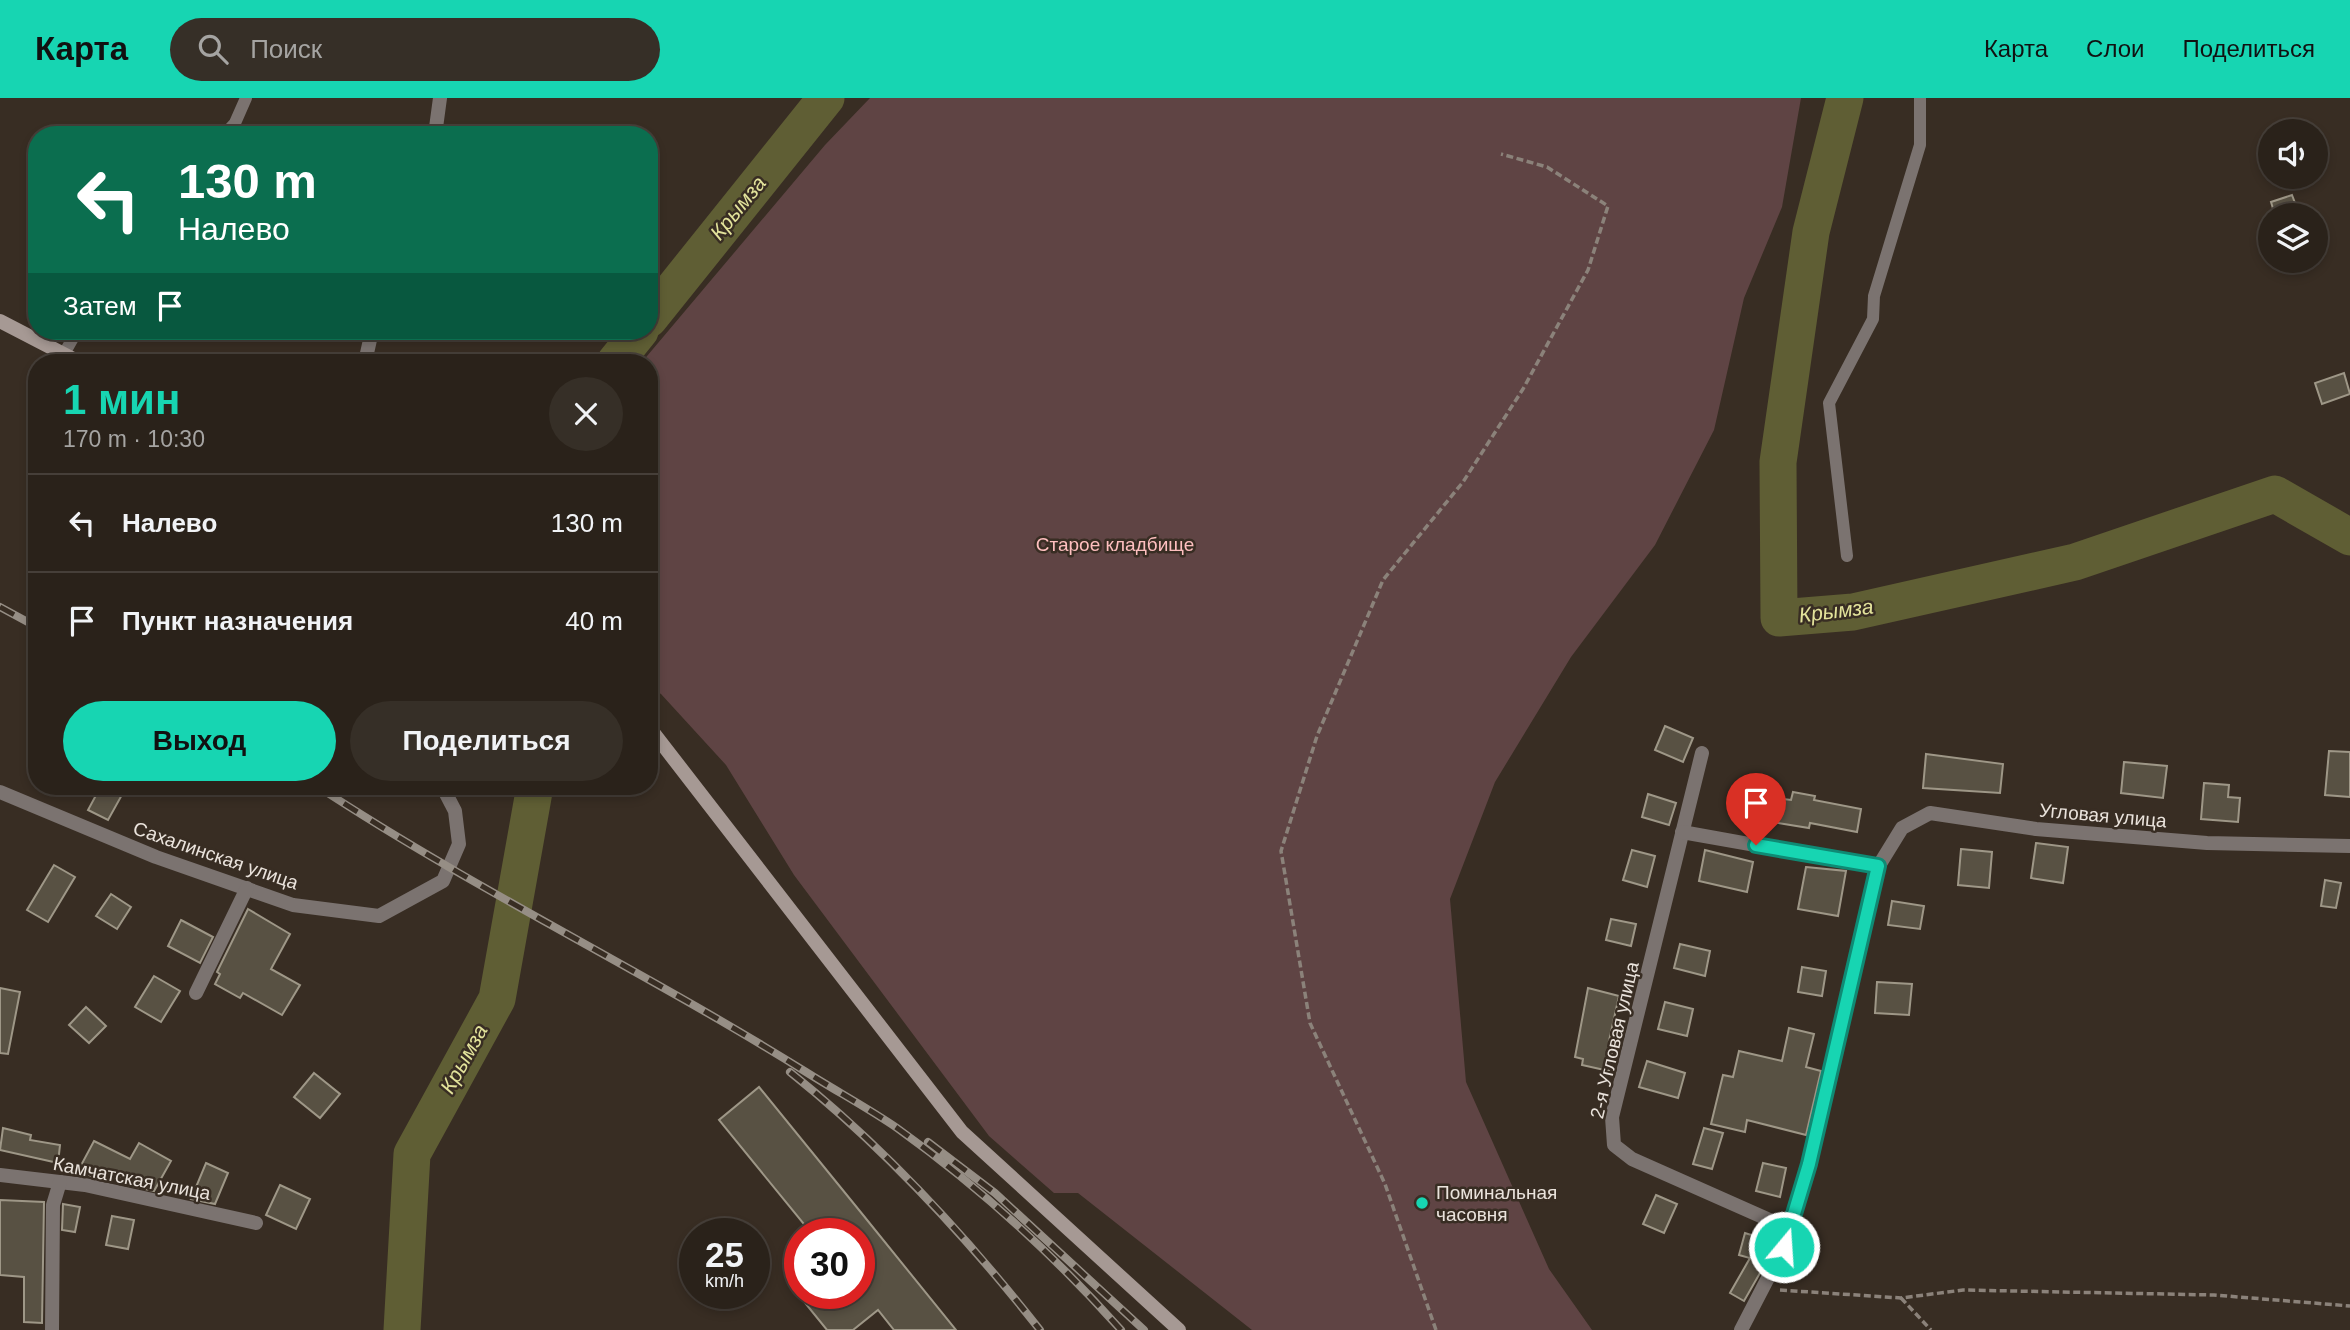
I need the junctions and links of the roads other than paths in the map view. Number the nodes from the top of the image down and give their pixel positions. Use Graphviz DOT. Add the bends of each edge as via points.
graph roads {
  1 [pos="246,98"];
  2 [pos="440,98"];
  3 [pos="1920,98"];
  4 [pos="232,126"];
  5 [pos="436,126"];
  6 [pos="0,321"];
  7 [pos="28,334"];
  8 [pos="40,340"];
  9 [pos="72,340"];
  10 [pos="65,352"];
  11 [pos="68,354"];
  12 [pos="1847,556"];
  13 [pos="658,739"];
  14 [pos="1702,753"];
  15 [pos="0,792"];
  16 [pos="447,795"];
  17 [pos="1682,832"];
  18 [pos="2350,845"];
  19 [pos="1878,866"];
  20 [pos="247,888"];
  21 [pos="196,993"];
  22 [pos="0,1175"];
  23 [pos="60,1182"];
  24 [pos="256,1223"];
  25 [pos="1790,1229"];
  26 [pos="52,1330"];
  27 [pos="1179,1330"];
  28 [pos="1741,1330"];
  1 -- 4 [label="lane"];
  2 -- 5 [label="street"];
  3 -- 12 [label="lane" via="1920,145 1874,296 1873,319 1829,403"];
  6 -- 7 [label="street"];
  8 -- 10 [label="street"];
  9 -- 10 [label="lane"];
  10 -- 11 [label="street"];
  13 -- 27 [label="street" via="962,1132"];
  14 -- 17 [label="street, 2-я Угловая улица"];
  15 -- 20 [label="street, Сахалинская улица" via="156,857"];
  16 -- 20 [label="street, Сахалинская улица" via="456,811 459,844 443,881 379,916 293,905"];
  17 -- 19 [label="street"];
  17 -- 25 [label="street, 2-я Угловая улица" via="1612,1117 1614,1144 1632,1159"];
  18 -- 19 [label="street, Угловая улица" via="2207,844 2036,829 1930,813 1902,828"];
  19 -- 25 [label="street, Угловая улица"];
  20 -- 21 [label="street"];
  22 -- 23 [label="street, Камчатская улица"];
  23 -- 24 [label="street, Камчатская улица"];
  23 -- 26 [label="street" via="54,1205"];
  25 -- 28 [label="street, Угловая улица"];
}
